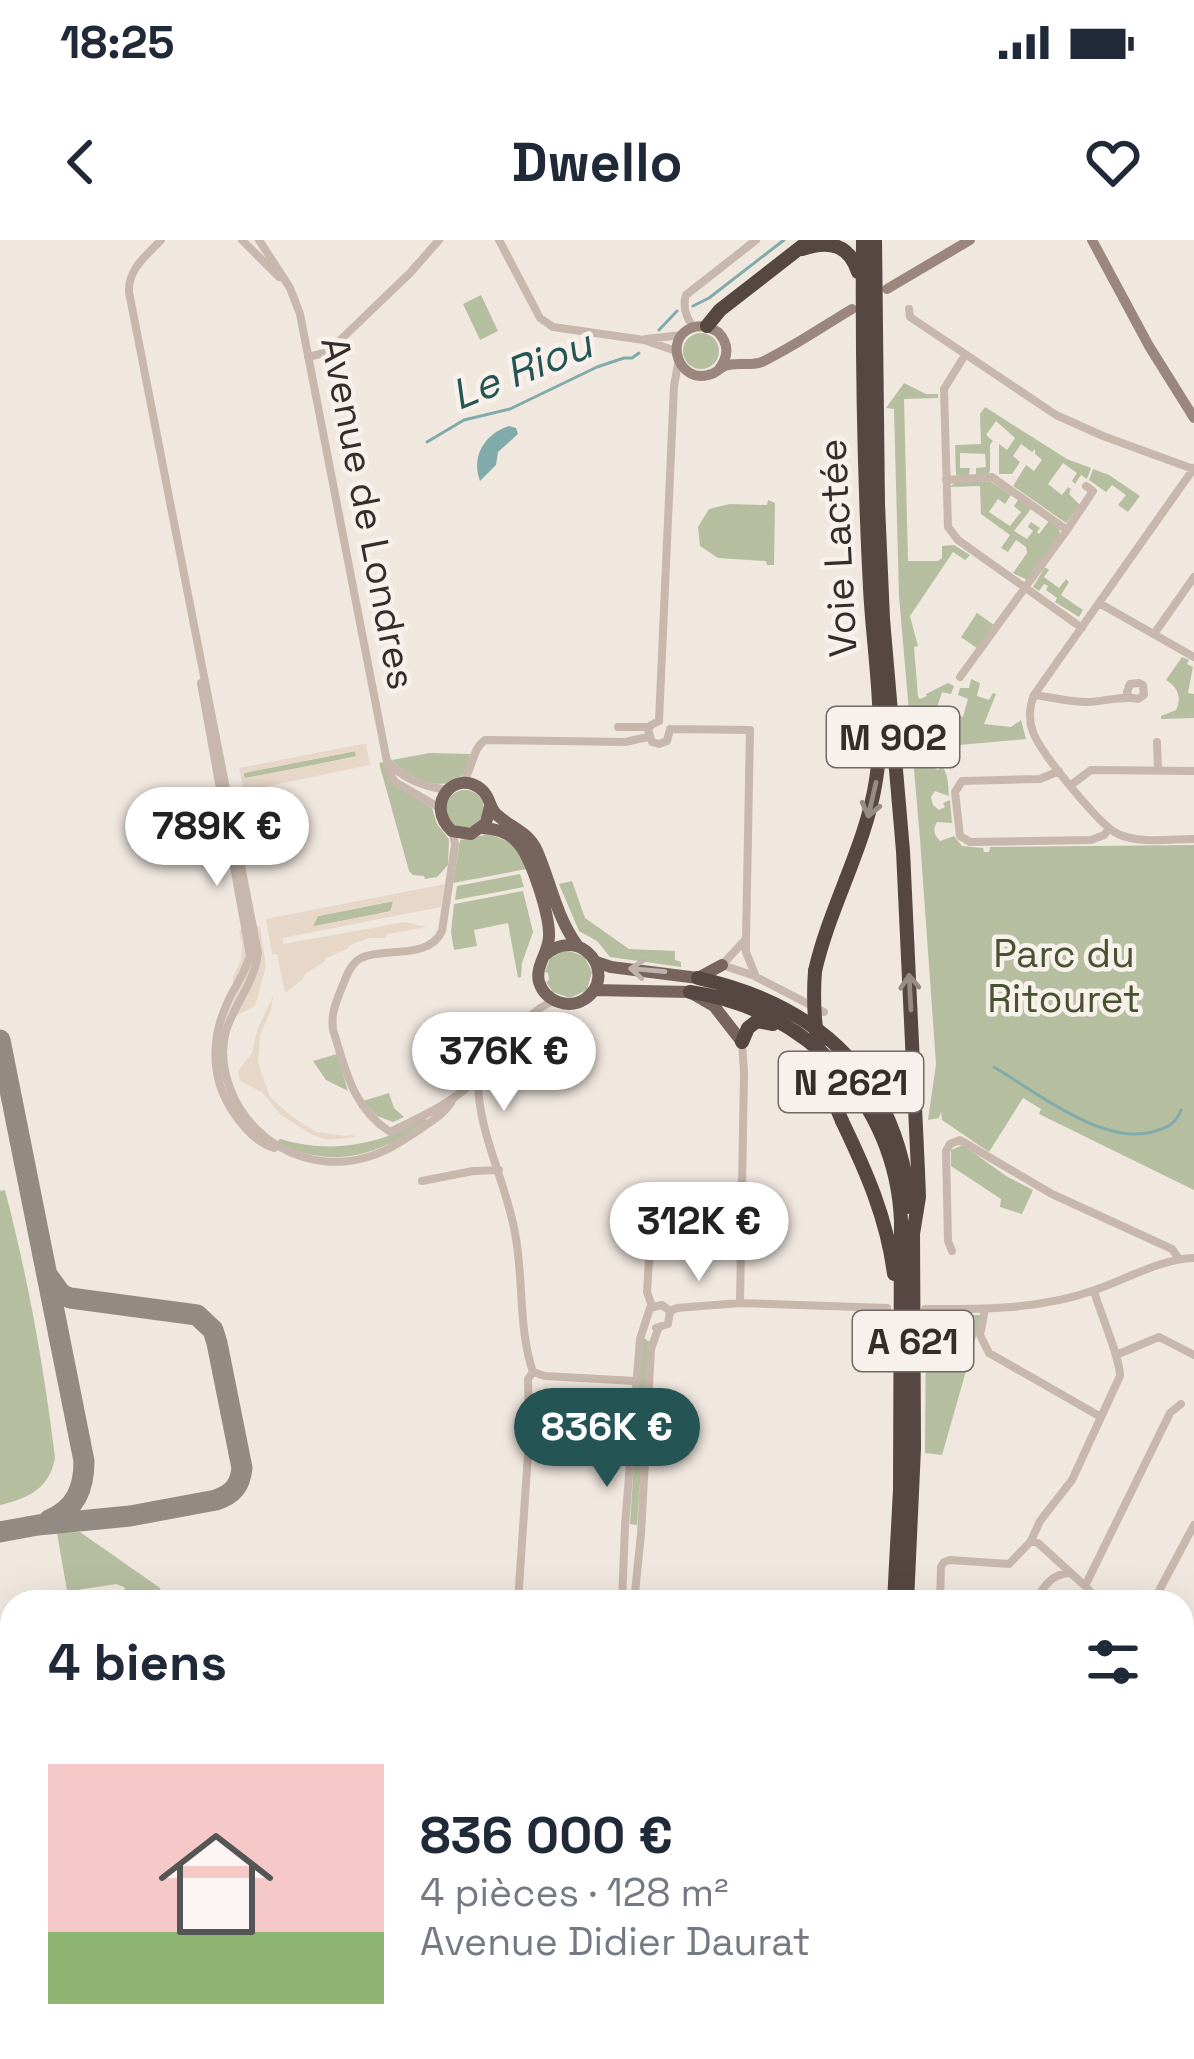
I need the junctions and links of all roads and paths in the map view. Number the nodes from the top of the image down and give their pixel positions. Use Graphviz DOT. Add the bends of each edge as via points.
graph roads {
  1 [pos="161,240"];
  2 [pos="242,240"];
  3 [pos="259,240"];
  4 [pos="439,240"];
  5 [pos="500,240"];
  6 [pos="756,240"];
  7 [pos="810,240"];
  8 [pos="863,240"];
  9 [pos="875,240"];
  10 [pos="970,240"];
  11 [pos="1092,240"];
  12 [pos="793,254"];
  13 [pos="284,281"];
  14 [pos="893,285"];
  15 [pos="857,305"];
  16 [pos="909,309"];
  17 [pos="700,328"];
  18 [pos="644,340"];
  19 [pos="965,355"];
  20 [pos="677,356"];
  21 [pos="308,357"];
  22 [pos="766,358"];
  23 [pos="719,369"];
  24 [pos="694,375"];
  25 [pos="674,392"];
  26 [pos="1194,418"];
  27 [pos="1194,469"];
  28 [pos="946,479"];
  29 [pos="1086,486"];
  30 [pos="1067,530"];
  31 [pos="1194,578"];
  32 [pos="1026,587"];
  33 [pos="1100,603"];
  34 [pos="1082,628"];
  35 [pos="1154,634"];
  36 [pos="1194,658"];
  37 [pos="960,677"];
  38 [pos="1034,695"];
  39 [pos="1129,697"];
  40 [pos="659,721"];
  41 [pos="618,727"];
  42 [pos="670,729"];
  43 [pos="648,732"];
  44 [pos="1157,742"];
  45 [pos="387,760"];
  46 [pos="472,768"];
  47 [pos="1158,770"];
  48 [pos="1059,771"];
  49 [pos="1194,771"];
  50 [pos="1071,785"];
  51 [pos="454,787"];
  52 [pos="481,789"];
  53 [pos="490,806"];
  54 [pos="440,808"];
  55 [pos="482,828"];
  56 [pos="1109,829"];
  57 [pos="452,831"];
  58 [pos="1194,839"];
  59 [pos="746,939"];
  60 [pos="578,946"];
  61 [pos="545,955"];
  62 [pos="596,962"];
  63 [pos="722,965"];
  64 [pos="756,976"];
  65 [pos="698,978"];
  66 [pos="594,990"];
  67 [pos="689,992"];
  68 [pos="555,1001"];
  69 [pos="824,1012"];
  70 [pos="742,1042"];
  71 [pos="811,1042"];
  72 [pos="478,1077"];
  73 [pos="453,1099"];
  74 [pos="499,1171"];
  75 [pos="422,1181"];
  76 [pos="653,1196"];
  77 [pos="913,1234"];
  78 [pos="952,1251"];
  79 [pos="1179,1258"];
  80 [pos="1194,1258"];
  81 [pos="1094,1291"];
  82 [pos="740,1303"];
  83 [pos="652,1306"];
  84 [pos="887,1308"];
  85 [pos="925,1309"];
  86 [pos="985,1309"];
  87 [pos="670,1311"];
  88 [pos="648,1321"];
  89 [pos="658,1328"];
  90 [pos="1116,1355"];
  91 [pos="1194,1355"];
  92 [pos="533,1372"];
  93 [pos="636,1382"];
  94 [pos="900,1402"];
  95 [pos="1181,1405"];
  96 [pos="1101,1417"];
  97 [pos="1194,1526"];
  98 [pos="1030,1540"];
  99 [pos="1070,1574"];
  100 [pos="1085,1586"];
  101 [pos="519,1590"];
  102 [pos="622,1590"];
  103 [pos="635,1590"];
  104 [pos="895,1590"];
  105 [pos="908,1590"];
  106 [pos="940,1590"];
  107 [pos="1042,1590"];
  108 [pos="1089,1590"];
  109 [pos="1160,1590"];
  1 -- 73 [label="street" via="132,272 129,292 258,953 223,1049 233,1098 268,1141 320,1162 398,1145"];
  2 -- 13 [label="street, Avenue de Londres"];
  3 -- 13 [label="street, Avenue de Londres"];
  4 -- 21 [label="street" via="334,346"];
  5 -- 18 [label="street" via="540,318 553,327"];
  6 -- 17 [label="street" via="688,292"];
  7 -- 12 [label="highway"];
  8 -- 15 [label="highway, Voie Lactée / M 902"];
  77 -- 9 [label="highway, Voie Lactée / M 902, one-way" via="919,1197 883,619"];
  10 -- 14 [label="street"];
  11 -- 26 [label="street"];
  12 -- 15 [label="highway" via="820,241 840,244 854,260"];
  12 -- 17 [label="highway"];
  13 -- 21 [label="street, Avenue de Londres"];
  15 -- 22 [label="street"];
  15 -- 94 [label="highway, Voie Lactée / M 902, one-way, bridge" via="877,776 828,923 813,1012 827,1087 890,1245"];
  16 -- 19 [label="street"];
  17 -- 18 [label="street"];
  17 -- 20 [label="street"];
  17 -- 22 [label="street" via="742,359"];
  17 -- 23 [label="street" via="726,358"];
  18 -- 20 [label="street"];
  19 -- 27 [label="street" via="1056,415"];
  19 -- 28 [label="street" via="944,388"];
  20 -- 24 [label="street"];
  20 -- 25 [label="street"];
  21 -- 45 [label="street, Avenue de Londres"];
  22 -- 23 [label="street"];
  23 -- 24 [label="street"];
  24 -- 25 [label="street"];
  25 -- 40 [label="street"];
  27 -- 33 [label="street"];
  28 -- 30 [label="street" via="992,477"];
  28 -- 32 [label="street" via="952,535"];
  29 -- 30 [label="street" via="1093,491"];
  30 -- 32 [label="street"];
  31 -- 35 [label="street"];
  32 -- 34 [label="street"];
  32 -- 37 [label="street"];
  33 -- 34 [label="street"];
  33 -- 35 [label="street"];
  34 -- 38 [label="street"];
  35 -- 36 [label="street"];
  38 -- 39 [label="street" via="1081,702"];
  38 -- 48 [label="street" via="1031,727"];
  40 -- 42 [label="street"];
  40 -- 43 [label="street"];
  41 -- 43 [label="street"];
  42 -- 43 [label="street" via="663,744"];
  42 -- 59 [label="street" via="750,730"];
  43 -- 46 [label="street" via="619,742 490,739 478,746"];
  44 -- 47 [label="street"];
  45 -- 51 [label="street" via="431,788"];
  45 -- 54 [label="street" via="395,782"];
  46 -- 51 [label="street"];
  46 -- 52 [label="street"];
  47 -- 49 [label="street"];
  47 -- 50 [label="street" via="1091,770"];
  48 -- 50 [label="street"];
  48 -- 56 [label="street" via="1040,779 962,781 955,792 960,836 1091,840"];
  50 -- 56 [label="street"];
  51 -- 52 [label="main road"];
  51 -- 54 [label="main road"];
  52 -- 53 [label="main road"];
  53 -- 55 [label="main road"];
  53 -- 60 [label="main road" via="536,849"];
  54 -- 57 [label="main road"];
  55 -- 57 [label="main road"];
  55 -- 61 [label="main road" via="507,833 527,857 549,931"];
  56 -- 58 [label="street" via="1136,839"];
  57 -- 73 [label="street" via="438,940 361,958 347,974 332,1021 353,1092 386,1130"];
  59 -- 63 [label="street"];
  59 -- 64 [label="street"];
  60 -- 61 [label="main road"];
  60 -- 62 [label="main road"];
  61 -- 68 [label="main road" via="539,983"];
  65 -- 62 [label="main road, N 2621, one-way"];
  62 -- 66 [label="main road"];
  63 -- 64 [label="street"];
  63 -- 65 [label="main road"];
  64 -- 69 [label="street"];
  65 -- 77 [label="highway, N 2621" via="788,1009 853,1063 897,1138"];
  66 -- 67 [label="main road, N 2621"];
  66 -- 68 [label="main road" via="576,1003"];
  67 -- 70 [label="main road" via="714,1006"];
  67 -- 71 [label="highway, N 2621" via="756,1009"];
  68 -- 72 [label="street" via="537,1009"];
  70 -- 71 [label="highway" via="757,1022"];
  70 -- 82 [label="street"];
  71 -- 94 [label="highway, N 2621" via="872,1113 899,1192"];
  72 -- 73 [label="street"];
  72 -- 74 [label="street"];
  74 -- 75 [label="street"];
  74 -- 92 [label="street" via="517,1240"];
  76 -- 83 [label="street"];
  77 -- 105 [label="highway, A 621"];
  78 -- 79 [label="street" via="946,1151 960,1140"];
  79 -- 80 [label="street"];
  79 -- 81 [label="street"];
  81 -- 86 [label="street"];
  81 -- 90 [label="street"];
  82 -- 84 [label="street"];
  82 -- 87 [label="street"];
  83 -- 87 [label="street"];
  83 -- 88 [label="street"];
  85 -- 86 [label="street"];
  86 -- 96 [label="street" via="980,1335 989,1354"];
  87 -- 89 [label="street"];
  88 -- 89 [label="street"];
  88 -- 93 [label="street"];
  89 -- 103 [label="street"];
  90 -- 91 [label="street" via="1159,1337"];
  90 -- 96 [label="street" via="1120,1376"];
  92 -- 93 [label="street"];
  92 -- 101 [label="street"];
  93 -- 102 [label="street"];
  94 -- 104 [label="highway, A 621"];
  95 -- 100 [label="street"];
  96 -- 98 [label="street" via="1072,1480"];
  97 -- 109 [label="street"];
  98 -- 99 [label="street"];
  98 -- 106 [label="street" via="1009,1564 944,1562"];
  99 -- 100 [label="street"];
  99 -- 107 [label="street" via="1056,1575"];
  100 -- 108 [label="street"];
}
